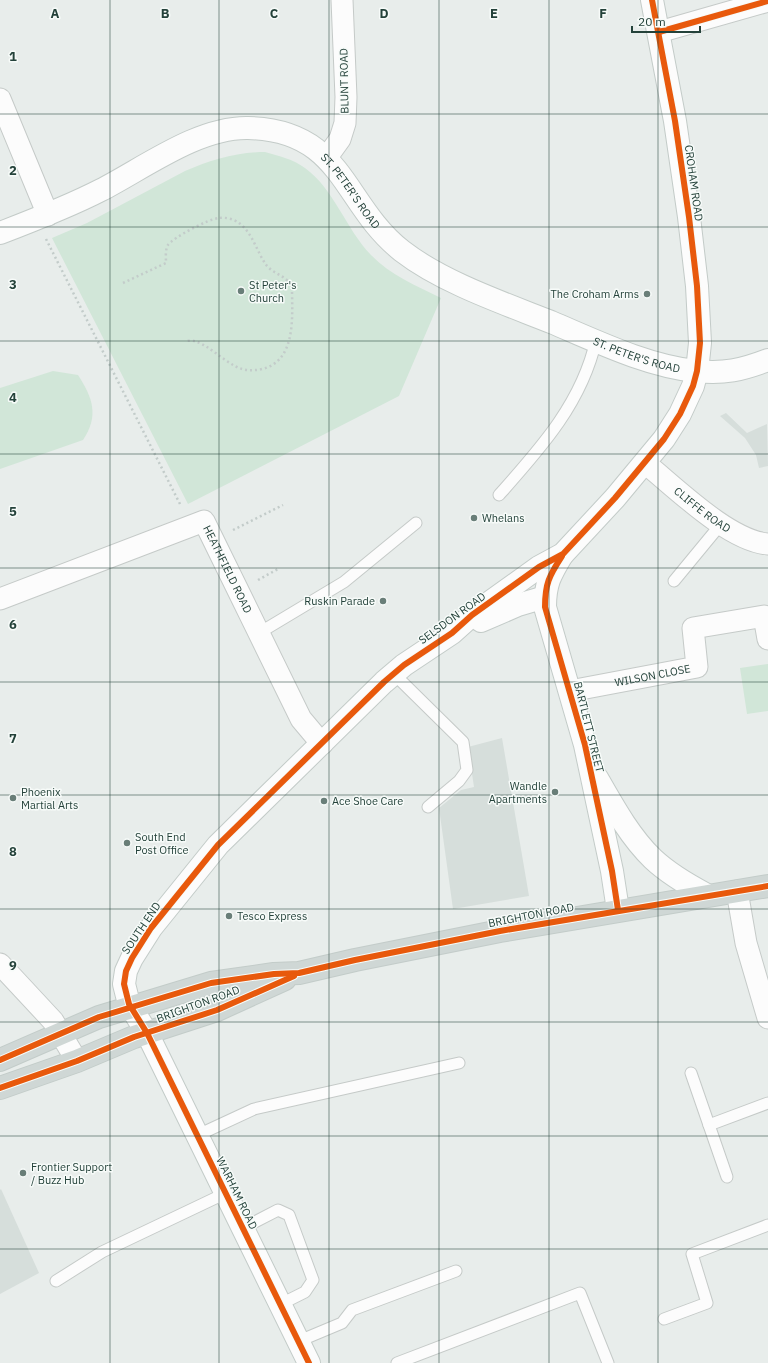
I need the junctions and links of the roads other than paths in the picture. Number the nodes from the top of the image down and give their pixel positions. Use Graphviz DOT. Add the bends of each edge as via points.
graph roads {
  1 [pos="342,0"];
  2 [pos="652,0"];
  3 [pos="761,2"];
  4 [pos="659,32"];
  5 [pos="0,99"];
  6 [pos="327,157"];
  7 [pos="48,215"];
  8 [pos="0,233"];
  9 [pos="596,340"];
  10 [pos="768,360"];
  11 [pos="697,371"];
  12 [pos="645,463"];
  13 [pos="498,495"];
  14 [pos="416,523"];
  15 [pos="721,524"];
  16 [pos="768,544"];
  17 [pos="563,554"];
  18 [pos="674,581"];
  19 [pos="545,597"];
  20 [pos="0,598"];
  21 [pos="259,633"];
  22 [pos="452,633"];
  23 [pos="768,639"];
  24 [pos="394,674"];
  25 [pos="570,691"];
  26 [pos="322,744"];
  27 [pos="586,754"];
  28 [pos="428,807"];
  29 [pos="198,868"];
  30 [pos="768,886"];
  31 [pos="738,891"];
  32 [pos="707,895"];
  33 [pos="618,910"];
  34 [pos="0,964"];
  35 [pos="299,973"];
  36 [pos="140,1005"];
  37 [pos="768,1018"];
  38 [pos="61,1032"];
  39 [pos="147,1033"];
  40 [pos="0,1060"];
  41 [pos="77,1061"];
  42 [pos="459,1063"];
  43 [pos="691,1073"];
  44 [pos="0,1088"];
  45 [pos="768,1103"];
  46 [pos="709,1125"];
  47 [pos="198,1135"];
  48 [pos="727,1177"];
  49 [pos="226,1193"];
  50 [pos="768,1225"];
  51 [pos="243,1228"];
  52 [pos="456,1271"];
  53 [pos="56,1281"];
  54 [pos="282,1304"];
  55 [pos="664,1319"];
  56 [pos="299,1341"];
  57 [pos="310,1363"];
  58 [pos="397,1363"];
  59 [pos="608,1363"];
  1 -- 6 [label="street, BLUNT ROAD" via="345,123 340,139"];
  2 -- 4 [label="main road, CROHAM ROAD"];
  3 -- 4 [label="street"];
  4 -- 11 [label="main road, CROHAM ROAD" via="690,224 700,343"];
  5 -- 7 [label="street"];
  6 -- 7 [label="main road, ST. PETER'S ROAD" via="308,144 281,133 255,128 228,129 190,142 104,189"];
  6 -- 9 [label="main road, ST. PETER'S ROAD" via="382,232 409,256 452,280"];
  7 -- 8 [label="main road, ST. PETER'S ROAD"];
  9 -- 11 [label="main road, ST. PETER'S ROAD" via="660,364"];
  9 -- 13 [label="lane" via="592,357 572,403 543,445"];
  10 -- 11 [label="main road" via="734,371"];
  11 -- 12 [label="main road, SELSDON ROAD" via="677,418"];
  12 -- 15 [label="street, CLIFFE ROAD"];
  12 -- 17 [label="main road, SELSDON ROAD"];
  14 -- 21 [label="lane" via="344,582"];
  15 -- 16 [label="street, CLIFFE ROAD" via="741,537"];
  15 -- 18 [label="lane"];
  17 -- 19 [label="main road, BARTLETT STREET" via="548,580"];
  17 -- 22 [label="main road, SELSDON ROAD" via="539,567 472,615"];
  19 -- 22 [label="main road" via="518,605"];
  19 -- 25 [label="main road, BARTLETT STREET" via="550,629"];
  20 -- 21 [label="street, HEATHFIELD ROAD" via="204,521"];
  21 -- 26 [label="street, HEATHFIELD ROAD" via="301,719"];
  22 -- 24 [label="main road, SELSDON ROAD"];
  23 -- 25 [label="street, WILSON CLOSE" via="764,616 693,628 697,667"];
  24 -- 26 [label="main road, SELSDON ROAD" via="356,707"];
  24 -- 28 [label="lane" via="463,742 467,770 459,781"];
  25 -- 27 [label="main road, BARTLETT STREET"];
  26 -- 29 [label="main road, SELSDON ROAD" via="232,831"];
  27 -- 32 [label="main road, BARTLETT STREET" via="607,795 645,851 678,879"];
  27 -- 33 [label="main road, BARTLETT STREET"];
  29 -- 36 [label="main road, SOUTH END" via="151,928 126,971 126,996"];
  30 -- 31 [label="main road, BRIGHTON ROAD"];
  31 -- 32 [label="main road, BRIGHTON ROAD"];
  31 -- 37 [label="street" via="746,943"];
  32 -- 33 [label="main road, BRIGHTON ROAD"];
  33 -- 35 [label="main road, BRIGHTON ROAD" via="500,930"];
  34 -- 38 [label="street" via="42,1007"];
  35 -- 36 [label="main road, BRIGHTON ROAD" via="221,981"];
  35 -- 39 [label="main road, BRIGHTON ROAD" via="217,1010"];
  36 -- 38 [label="main road"];
  36 -- 39 [label="main road, SOUTH END"];
  38 -- 40 [label="main road"];
  38 -- 41 [label="street"];
  39 -- 41 [label="main road"];
  39 -- 47 [label="main road, WARHAM ROAD"];
  41 -- 44 [label="main road"];
  42 -- 47 [label="lane" via="254,1109"];
  43 -- 46 [label="lane"];
  45 -- 46 [label="lane"];
  46 -- 48 [label="lane"];
  47 -- 49 [label="main road, WARHAM ROAD"];
  49 -- 51 [label="main road, WARHAM ROAD"];
  49 -- 53 [label="lane" via="102,1252"];
  50 -- 55 [label="lane" via="692,1254 708,1303"];
  51 -- 54 [label="main road, WARHAM ROAD"];
  51 -- 54 [label="lane" via="278,1210 288,1215 313,1280 305,1292"];
  52 -- 56 [label="lane" via="352,1310 342,1323"];
  54 -- 56 [label="main road, WARHAM ROAD"];
  56 -- 57 [label="main road, WARHAM ROAD"];
  58 -- 59 [label="lane" via="580,1293"];
}
